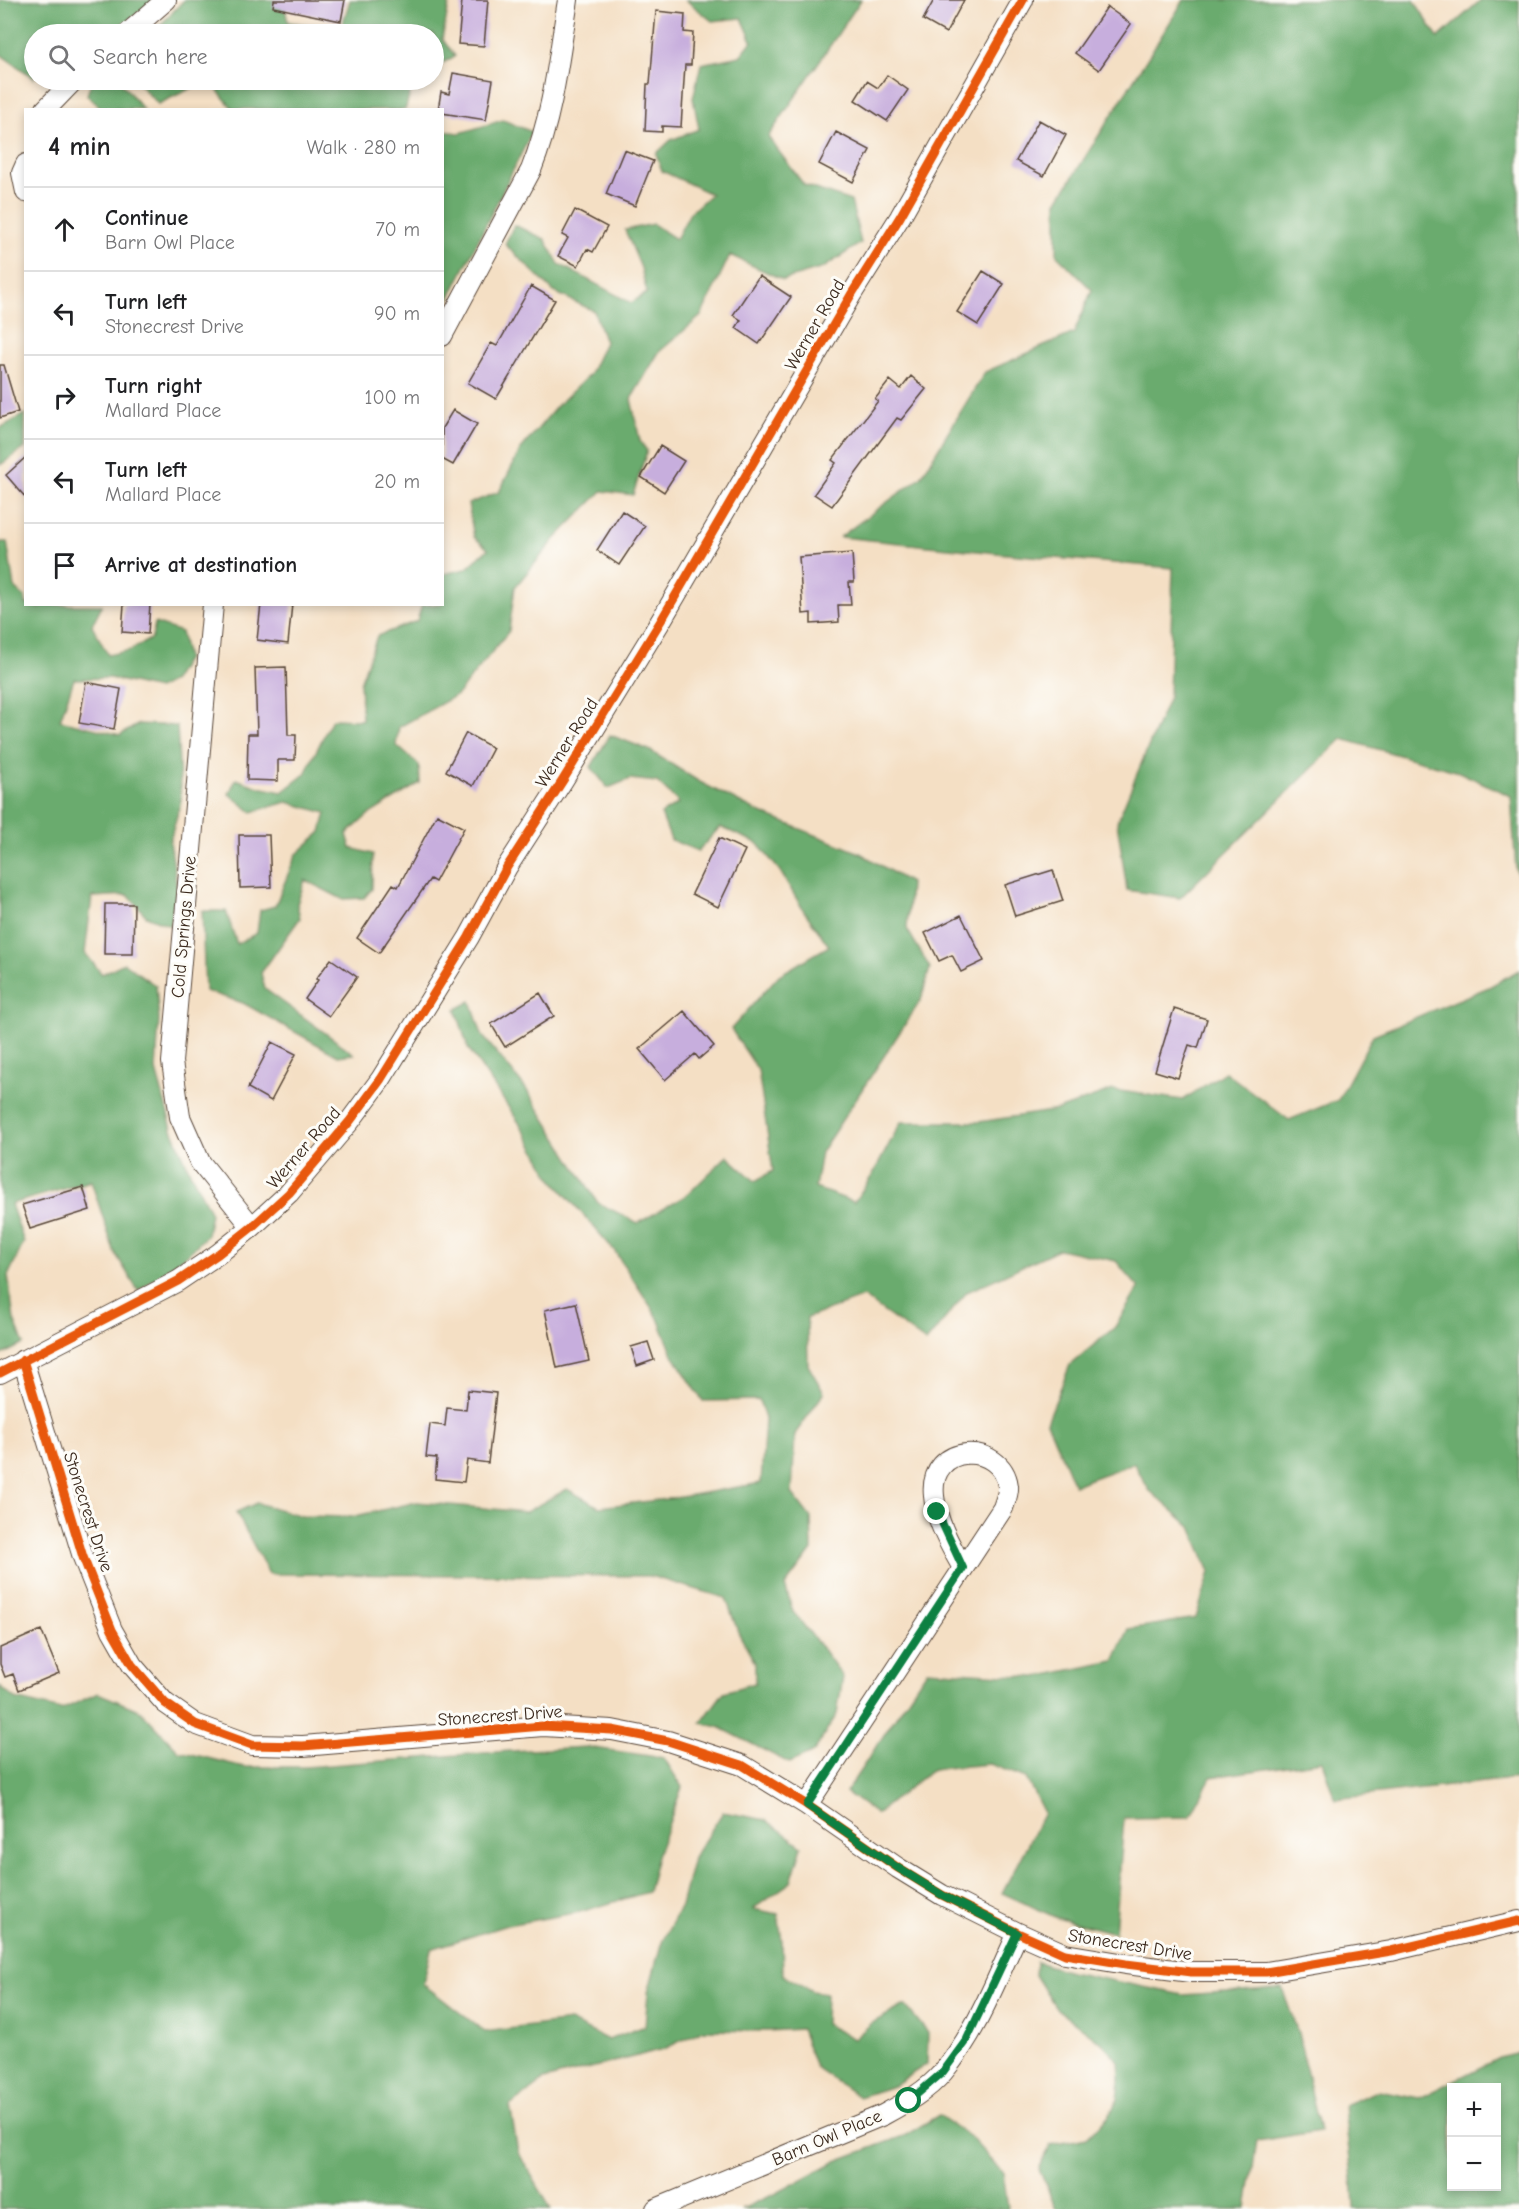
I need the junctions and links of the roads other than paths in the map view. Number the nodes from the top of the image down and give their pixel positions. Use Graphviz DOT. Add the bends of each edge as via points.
graph roads {
  1 [pos="166,0"];
  2 [pos="568,0"];
  3 [pos="1023,0"];
  4 [pos="138,24"];
  5 [pos="64,90"];
  6 [pos="47,108"];
  7 [pos="444,332"];
  8 [pos="213,606"];
  9 [pos="252,1227"];
  10 [pos="23,1360"];
  11 [pos="0,1373"];
  12 [pos="963,1568"];
  13 [pos="807,1805"];
  14 [pos="1519,1922"];
  15 [pos="1017,1933"];
  16 [pos="656,2209"];
  1 -- 4 [label="street"];
  2 -- 7 [label="street" via="542,143"];
  3 -- 9 [label="street, Werner Road" via="900,217 662,619 507,867 387,1070 296,1184"];
  5 -- 6 [label="street"];
  8 -- 9 [label="street, Cold Springs Drive" via="172,1062 180,1117 200,1162"];
  9 -- 10 [label="street, Werner Road" via="178,1281"];
  10 -- 11 [label="street, Werner Road"];
  10 -- 13 [label="street, Stonecrest Drive" via="83,1557 112,1630 132,1665 165,1703 195,1724 252,1745 314,1745 543,1726 612,1731 668,1741 742,1765"];
  12 -- 12 [label="street" via="1003,1508 1009,1488 1004,1472 992,1458 976,1454 947,1460 934,1480 937,1512"];
  12 -- 13 [label="street"];
  13 -- 15 [label="street, Stonecrest Drive" via="942,1895"];
  14 -- 15 [label="street, Stonecrest Drive" via="1391,1951 1266,1972 1191,1972 1126,1964 1065,1954"];
  15 -- 16 [label="street, Barn Owl Place" via="967,2039 928,2087 883,2115"];
}
